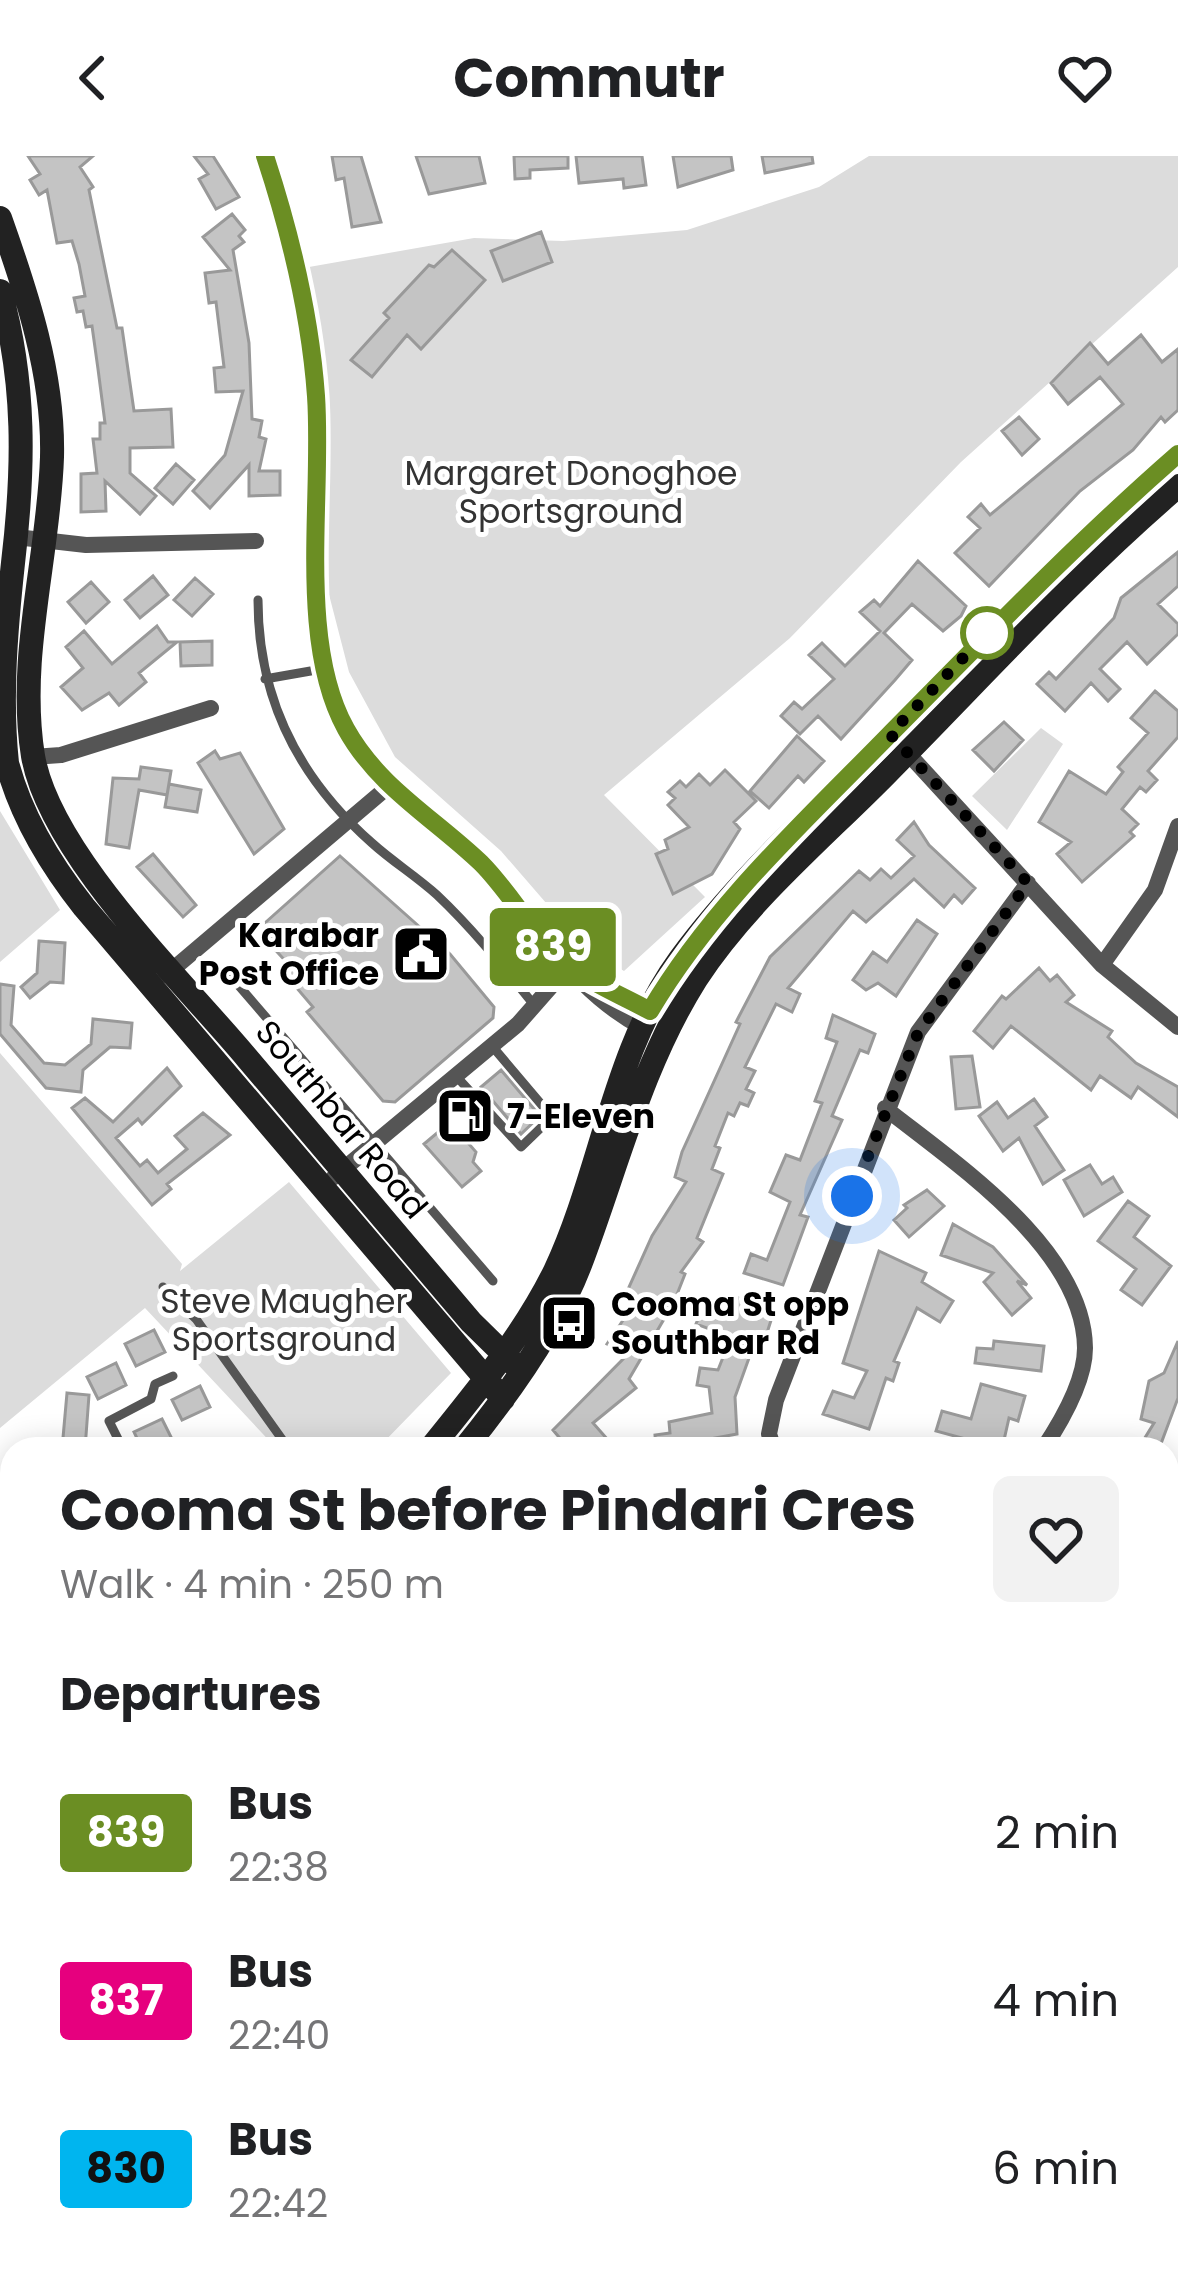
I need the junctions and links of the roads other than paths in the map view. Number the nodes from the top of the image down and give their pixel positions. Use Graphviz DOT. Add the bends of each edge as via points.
graph roads {
  1 [pos="265,156"];
  2 [pos="0,218"];
  3 [pos="0,292"];
  4 [pos="14,327"];
  5 [pos="1178,454"];
  6 [pos="1178,486"];
  7 [pos="16,537"];
  8 [pos="45,541"];
  9 [pos="256,542"];
  10 [pos="258,600"];
  11 [pos="322,669"];
  12 [pos="265,679"];
  13 [pos="212,708"];
  14 [pos="899,743"];
  15 [pos="33,757"];
  16 [pos="3,761"];
  17 [pos="389,786"];
  18 [pos="348,820"];
  19 [pos="1178,826"];
  20 [pos="1028,883"];
  21 [pos="1102,965"];
  22 [pos="568,966"];
  23 [pos="172,970"];
  24 [pos="227,973"];
  25 [pos="152,987"];
  26 [pos="535,1006"];
  27 [pos="653,1023"];
  28 [pos="1178,1027"];
  29 [pos="493,1046"];
  30 [pos="455,1076"];
  31 [pos="885,1108"];
  32 [pos="374,1144"];
  33 [pos="342,1170"];
  34 [pos="321,1188"];
  35 [pos="493,1281"];
  36 [pos="163,1287"];
  37 [pos="512,1364"];
  38 [pos="173,1376"];
  39 [pos="494,1389"];
  40 [pos="117,1437"];
  41 [pos="280,1437"];
  42 [pos="443,1437"];
  43 [pos="470,1437"];
  44 [pos="771,1437"];
  45 [pos="1051,1437"];
  1 -- 11 [label="street" via="297,261 312,351"];
  2 -- 4 [label="main road, Southbar Road"];
  3 -- 4 [label="main road, Southbar Road"];
  4 -- 7 [label="main road, Southbar Road" via="22,424"];
  4 -- 8 [label="main road, Southbar Road" via="51,425"];
  5 -- 14 [label="main road" via="1032,586"];
  6 -- 14 [label="main road"];
  7 -- 8 [label="street"];
  7 -- 16 [label="main road, Southbar Road" via="1,668"];
  8 -- 9 [label="street"];
  8 -- 15 [label="main road, Southbar Road" via="29,681"];
  10 -- 12 [label="lane"];
  11 -- 12 [label="lane"];
  11 -- 17 [label="street" via="346,731"];
  12 -- 18 [label="lane" via="296,753"];
  13 -- 15 [label="street"];
  14 -- 20 [label="street"];
  14 -- 27 [label="main road" via="680,960"];
  15 -- 16 [label="street"];
  15 -- 23 [label="main road, Southbar Road" via="69,840"];
  16 -- 25 [label="main road, Southbar Road" via="45,853"];
  17 -- 18 [label="street"];
  17 -- 22 [label="street" via="486,868"];
  18 -- 23 [label="street"];
  18 -- 26 [label="lane" via="469,926"];
  19 -- 21 [label="street" via="1155,890"];
  20 -- 21 [label="street"];
  20 -- 31 [label="street" via="918,1033"];
  21 -- 28 [label="street"];
  22 -- 26 [label="street"];
  22 -- 27 [label="street"];
  23 -- 25 [label="street"];
  23 -- 33 [label="main road, Southbar Road"];
  24 -- 32 [label="lane"];
  25 -- 34 [label="main road, Southbar Road"];
  26 -- 29 [label="street"];
  27 -- 37 [label="main road" via="578,1270"];
  29 -- 30 [label="street"];
  29 -- 30 [label="lane" via="551,1117 521,1147"];
  30 -- 32 [label="street"];
  31 -- 44 [label="street" via="776,1400"];
  31 -- 45 [label="street" via="1026,1228 1069,1279 1085,1350"];
  32 -- 33 [label="street"];
  32 -- 35 [label="lane"];
  33 -- 34 [label="street"];
  33 -- 37 [label="main road, Southbar Road"];
  34 -- 39 [label="main road, Southbar Road"];
  36 -- 41 [label="lane" via="196,1319"];
  37 -- 39 [label="main road"];
  38 -- 40 [label="lane" via="155,1384 151,1399 109,1421"];
  39 -- 42 [label="main road"];
  39 -- 43 [label="main road"];
}
